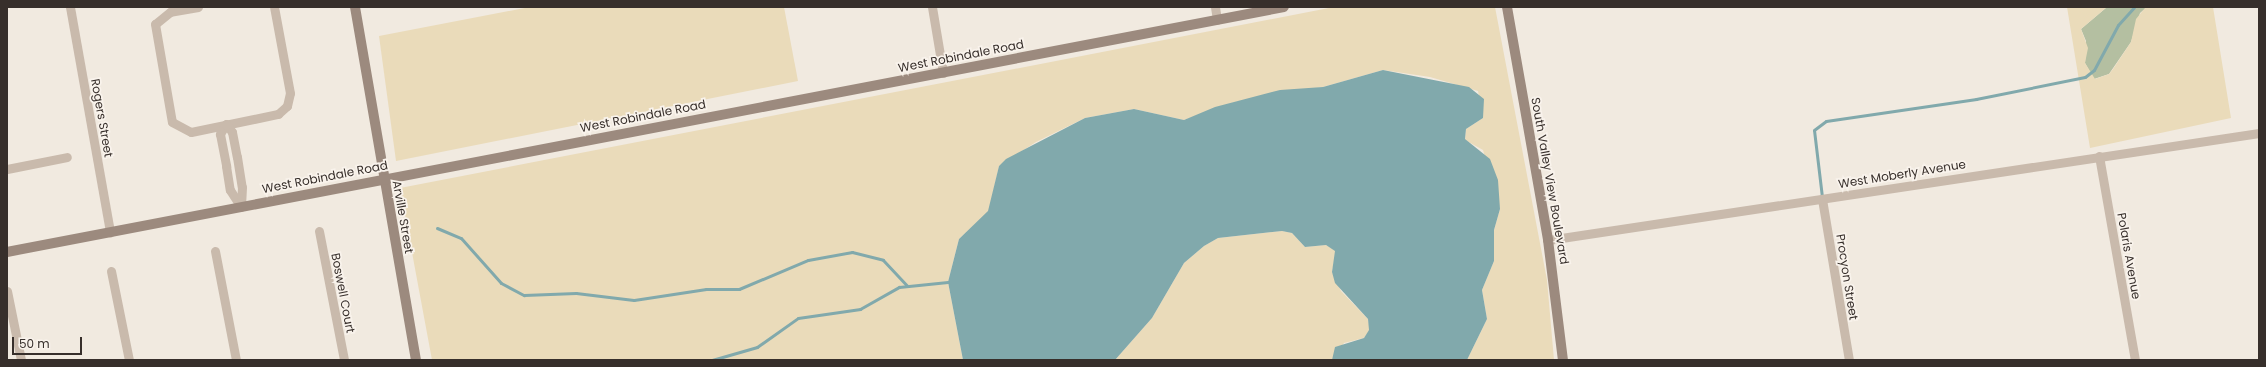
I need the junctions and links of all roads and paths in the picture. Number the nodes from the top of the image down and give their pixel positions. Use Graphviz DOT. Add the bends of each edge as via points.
graph roads {
  1 [pos="70,7"];
  2 [pos="198,7"];
  3 [pos="274,7"];
  4 [pos="355,7"];
  5 [pos="932,7"];
  6 [pos="1215,7"];
  7 [pos="1284,7"];
  8 [pos="1507,7"];
  9 [pos="1217,20"];
  10 [pos="943,72"];
  11 [pos="226,124"];
  12 [pos="2259,133"];
  13 [pos="2099,156"];
  14 [pos="67,157"];
  15 [pos="7,168"];
  16 [pos="382,178"];
  17 [pos="1822,198"];
  18 [pos="241,206"];
  19 [pos="319,231"];
  20 [pos="110,232"];
  21 [pos="1548,240"];
  22 [pos="215,251"];
  23 [pos="7,252"];
  24 [pos="111,270"];
  25 [pos="7,291"];
  26 [pos="21,360"];
  27 [pos="129,360"];
  28 [pos="236,360"];
  29 [pos="344,360"];
  30 [pos="416,360"];
  31 [pos="1563,360"];
  32 [pos="1849,360"];
  33 [pos="2135,360"];
  1 -- 20 [label="street, Rogers Street"];
  2 -- 11 [label="street" via="170,12 155,24 172,122 191,132"];
  3 -- 11 [label="street" via="290,93 287,106 278,114"];
  4 -- 16 [label="street, Arville Street"];
  5 -- 10 [label="street"];
  6 -- 9 [label="street"];
  7 -- 9 [label="street, West Robindale Road"];
  8 -- 21 [label="street, South Valley View Boulevard"];
  9 -- 10 [label="street, West Robindale Road"];
  10 -- 16 [label="street, West Robindale Road"];
  11 -- 18 [label="street" via="220,134 230,190"];
  12 -- 13 [label="street, West Moberly Avenue"];
  13 -- 17 [label="street, West Moberly Avenue"];
  13 -- 33 [label="street, Polaris Avenue"];
  14 -- 15 [label="street"];
  16 -- 18 [label="street, West Robindale Road"];
  16 -- 30 [label="street, Arville Street"];
  17 -- 21 [label="street, West Moberly Avenue"];
  17 -- 32 [label="street, Procyon Street"];
  18 -- 20 [label="street, West Robindale Road"];
  19 -- 29 [label="street, Boswell Court"];
  20 -- 23 [label="street, West Robindale Road"];
  21 -- 31 [label="street, South Valley View Boulevard"];
  22 -- 28 [label="street"];
  24 -- 27 [label="street"];
  25 -- 26 [label="street"];
}
